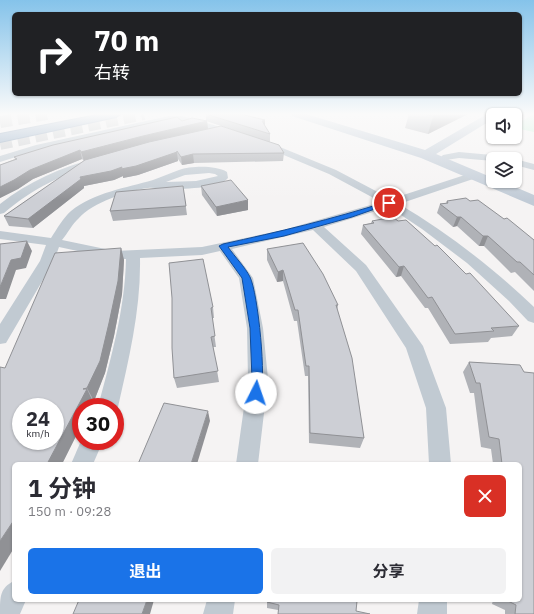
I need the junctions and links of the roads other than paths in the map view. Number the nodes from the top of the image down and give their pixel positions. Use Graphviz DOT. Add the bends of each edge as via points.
graph roads {
  1 [pos="60,143"];
  2 [pos="262,143"];
  3 [pos="394,143"];
  4 [pos="399,143"];
  5 [pos="446,143"];
  6 [pos="429,153"];
  7 [pos="446,157"];
  8 [pos="486,157"];
  9 [pos="105,158"];
  10 [pos="0,159"];
  11 [pos="522,164"];
  12 [pos="534,167"];
  13 [pos="486,171"];
  14 [pos="476,175"];
  15 [pos="147,184"];
  16 [pos="522,187"];
  17 [pos="534,192"];
  18 [pos="534,201"];
  19 [pos="389,203"];
  20 [pos="0,210"];
  21 [pos="315,225"];
  22 [pos="0,236"];
  23 [pos="54,242"];
  24 [pos="223,246"];
  25 [pos="134,254"];
  26 [pos="534,317"];
  27 [pos="0,338"];
  28 [pos="110,398"];
  29 [pos="88,450"];
  30 [pos="83,462"];
  31 [pos="247,462"];
  32 [pos="440,462"];
  33 [pos="12,599"];
  34 [pos="221,602"];
  35 [pos="433,602"];
  36 [pos="4,614"];
  37 [pos="218,614"];
  38 [pos="432,614"];
  1 -- 10 [label="street"];
  2 -- 19 [label="street" via="354,182"];
  3 -- 6 [label="street"];
  4 -- 6 [label="street"];
  5 -- 6 [label="street"];
  6 -- 7 [label="street"];
  6 -- 14 [label="street"];
  7 -- 8 [label="street" via="459,154"];
  7 -- 13 [label="street"];
  9 -- 20 [label="street" via="38,182"];
  11 -- 12 [label="street"];
  14 -- 18 [label="street"];
  14 -- 19 [label="street"];
  15 -- 15 [label="street" via="183,172 218,171 223,174 223,178 201,184"];
  15 -- 23 [label="street" via="97,200 75,214"];
  16 -- 17 [label="street"];
  19 -- 21 [label="street"];
  19 -- 26 [label="street" via="424,224 458,250 514,296"];
  21 -- 24 [label="street"];
  21 -- 32 [label="street" via="361,268 414,346 436,408"];
  22 -- 23 [label="street"];
  23 -- 25 [label="street" via="115,255"];
  23 -- 27 [label="street" via="47,262"];
  24 -- 25 [label="street" via="202,250"];
  24 -- 31 [label="street" via="246,278 255,328 258,379"];
  25 -- 28 [label="street" via="125,337"];
  29 -- 30 [label="street"];
  33 -- 36 [label="street"];
  34 -- 37 [label="street"];
  35 -- 38 [label="street"];
}
